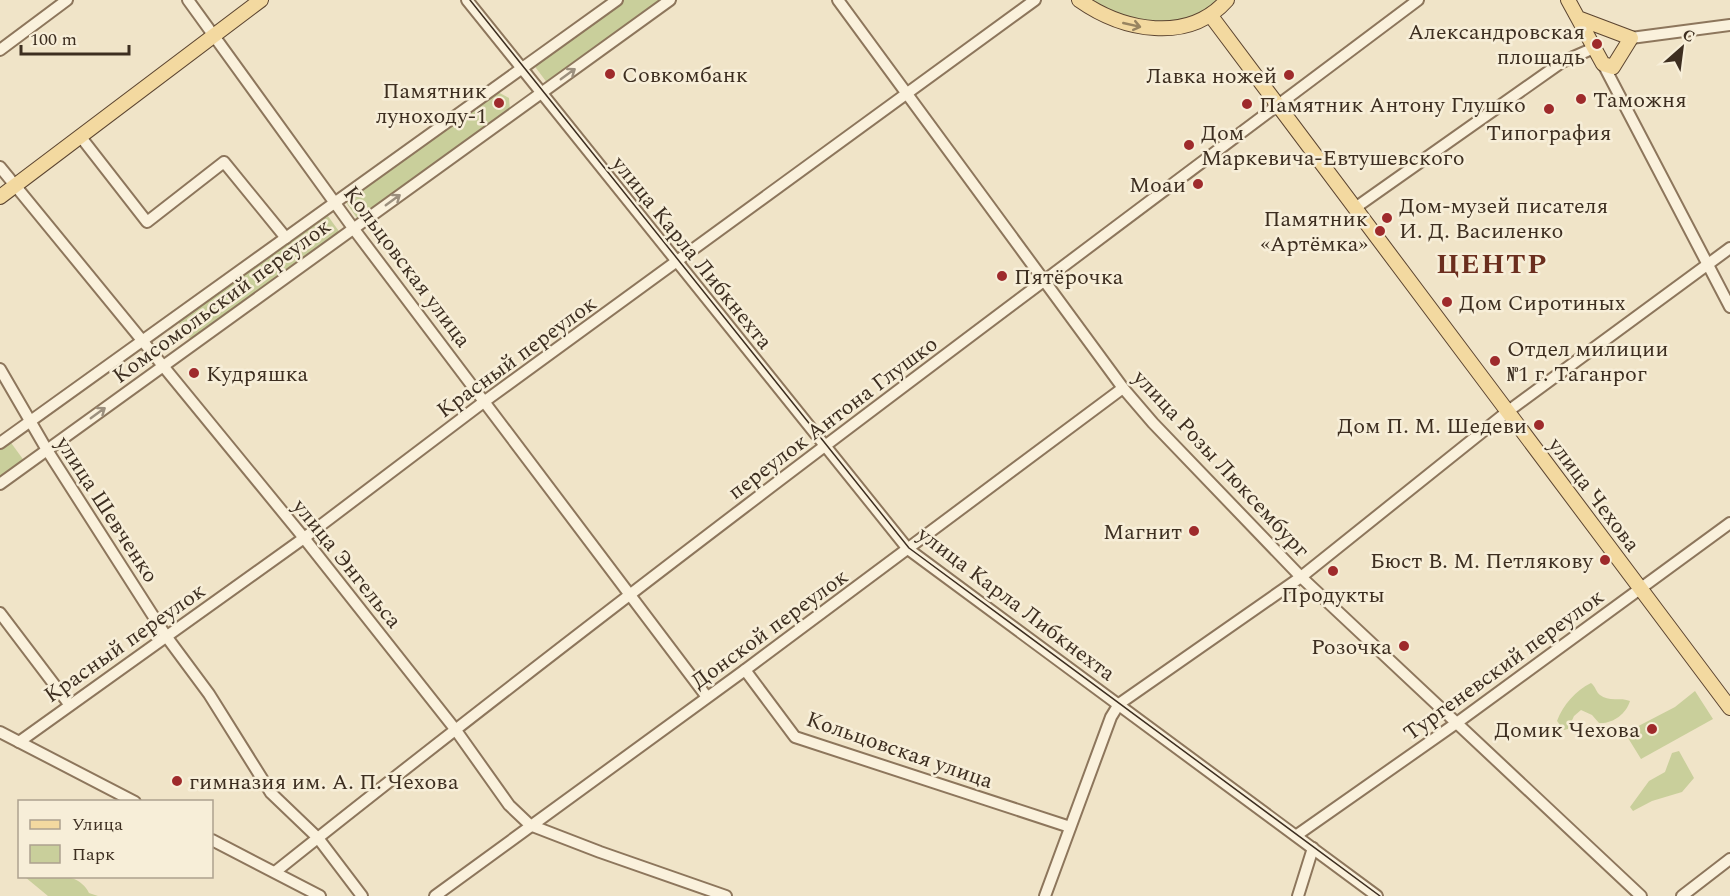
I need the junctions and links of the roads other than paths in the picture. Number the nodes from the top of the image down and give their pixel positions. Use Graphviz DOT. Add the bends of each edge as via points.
graph roads {
  1 [pos="66,0"];
  2 [pos="188,0"];
  3 [pos="261,0"];
  4 [pos="467,0"];
  5 [pos="617,0"];
  6 [pos="670,0"];
  7 [pos="838,0"];
  8 [pos="1035,0"];
  9 [pos="1080,0"];
  10 [pos="1227,0"];
  11 [pos="1418,0"];
  12 [pos="1568,0"];
  13 [pos="1211,16"];
  14 [pos="1578,18"];
  15 [pos="1730,25"];
  16 [pos="1601,28"];
  17 [pos="214,36"];
  18 [pos="1631,38"];
  19 [pos="1592,45"];
  20 [pos="0,50"];
  21 [pos="1609,63"];
  22 [pos="522,68"];
  23 [pos="541,93"];
  24 [pos="907,93"];
  25 [pos="1277,106"];
  26 [pos="80,136"];
  27 [pos="0,167"];
  28 [pos="15,186"];
  29 [pos="0,197"];
  30 [pos="336,202"];
  31 [pos="1355,208"];
  32 [pos="353,228"];
  33 [pos="286,238"];
  34 [pos="1730,248"];
  35 [pos="675,263"];
  36 [pos="1708,264"];
  37 [pos="1045,281"];
  38 [pos="1730,307"];
  39 [pos="142,341"];
  40 [pos="163,366"];
  41 [pos="0,369"];
  42 [pos="1123,388"];
  43 [pos="485,402"];
  44 [pos="1507,412"];
  45 [pos="31,421"];
  46 [pos="0,443"];
  47 [pos="826,446"];
  48 [pos="47,450"];
  49 [pos="0,484"];
  50 [pos="1730,523"];
  51 [pos="304,538"];
  52 [pos="908,549"];
  53 [pos="1301,577"];
  54 [pos="1640,589"];
  55 [pos="630,595"];
  56 [pos="0,613"];
  57 [pos="166,636"];
  58 [pos="746,670"];
  59 [pos="707,697"];
  60 [pos="69,704"];
  61 [pos="1119,704"];
  62 [pos="1730,708"];
  63 [pos="1458,722"];
  64 [pos="455,729"];
  65 [pos="0,732"];
  66 [pos="19,742"];
  67 [pos="133,800"];
  68 [pos="530,825"];
  69 [pos="1070,827"];
  70 [pos="1297,835"];
  71 [pos="318,838"];
  72 [pos="213,841"];
  73 [pos="1313,848"];
  74 [pos="1730,859"];
  75 [pos="275,872"];
  76 [pos="320,896"];
  77 [pos="362,896"];
  78 [pos="435,896"];
  79 [pos="726,896"];
  80 [pos="1045,896"];
  81 [pos="1298,896"];
  82 [pos="1377,896"];
  83 [pos="1641,896"];
  84 [pos="1682,896"];
  1 -- 20 [label="street"];
  2 -- 17 [label="street, Кольцовская улица"];
  3 -- 17 [label="main road"];
  4 -- 22 [label="street, улица Карла Либкнехта"];
  5 -- 22 [label="street, Комсомольский переулок"];
  23 -- 6 [label="street, Комсомольский переулок, one-way"];
  7 -- 24 [label="street, улица Розы Люксембург"];
  8 -- 24 [label="street, Красный переулок"];
  9 -- 13 [label="main road, one-way" via="1108,18 1138,28 1169,28"];
  10 -- 13 [label="main road"];
  11 -- 25 [label="street, переулок Антона Глушко"];
  12 -- 14 [label="main road"];
  13 -- 25 [label="main road, улица Чехова"];
  14 -- 16 [label="main road"];
  14 -- 19 [label="main road"];
  15 -- 18 [label="street"];
  16 -- 18 [label="main road"];
  16 -- 19 [label="main road" via="1593,32"];
  17 -- 26 [label="main road"];
  17 -- 30 [label="street, Кольцовская улица"];
  18 -- 21 [label="main road"];
  19 -- 21 [label="main road"];
  19 -- 31 [label="street"];
  21 -- 36 [label="street" via="1611,80"];
  22 -- 23 [label="street, улица Карла Либкнехта"];
  22 -- 30 [label="street, Комсомольский переулок"];
  32 -- 23 [label="street, Комсомольский переулок, one-way"];
  23 -- 35 [label="street, улица Карла Либкнехта"];
  24 -- 35 [label="street, Красный переулок"];
  24 -- 37 [label="street, улица Розы Люксембург"];
  25 -- 31 [label="main road, улица Чехова"];
  25 -- 37 [label="street, переулок Антона Глушко"];
  26 -- 28 [label="main road"];
  26 -- 33 [label="street" via="147,222 224,162"];
  27 -- 28 [label="street, улица Энгельса"];
  28 -- 29 [label="main road"];
  28 -- 39 [label="street, улица Энгельса"];
  30 -- 32 [label="street, Кольцовская улица"];
  30 -- 33 [label="street, Комсомольский переулок"];
  31 -- 44 [label="main road, улица Чехова"];
  32 -- 40 [label="street, Комсомольский переулок"];
  32 -- 43 [label="street, Кольцовская улица"];
  33 -- 39 [label="street, Комсомольский переулок"];
  34 -- 36 [label="street"];
  35 -- 43 [label="street, Красный переулок"];
  35 -- 47 [label="street, улица Карла Либкнехта"];
  36 -- 38 [label="street"];
  36 -- 44 [label="street"];
  37 -- 42 [label="street, улица Розы Люксембург"];
  37 -- 47 [label="street, переулок Антона Глушко"];
  39 -- 40 [label="street, улица Энгельса"];
  39 -- 45 [label="street, Комсомольский переулок"];
  48 -- 40 [label="street, Комсомольский переулок, one-way"];
  40 -- 51 [label="street, улица Энгельса"];
  41 -- 45 [label="street, улица Шевченко"];
  42 -- 52 [label="street, Донской переулок"];
  42 -- 53 [label="street, улица Розы Люксембург"];
  43 -- 51 [label="street, Красный переулок"];
  43 -- 55 [label="street, Кольцовская улица"];
  44 -- 53 [label="street"];
  44 -- 54 [label="main road, улица Чехова"];
  45 -- 46 [label="street, Комсомольский переулок"];
  45 -- 48 [label="street, улица Шевченко"];
  47 -- 52 [label="street, улица Карла Либкнехта"];
  47 -- 55 [label="street, переулок Антона Глушко"];
  48 -- 49 [label="street, Комсомольский переулок"];
  48 -- 57 [label="street, улица Шевченко"];
  50 -- 54 [label="street, Тургеневский переулок"];
  51 -- 57 [label="street, Красный переулок"];
  51 -- 64 [label="street, улица Энгельса"];
  52 -- 58 [label="street, Донской переулок"];
  52 -- 61 [label="street, улица Карла Либкнехта"];
  53 -- 61 [label="street"];
  53 -- 63 [label="street, улица Розы Люксембург"];
  54 -- 62 [label="main road, улица Чехова"];
  54 -- 63 [label="street, Тургеневский переулок"];
  55 -- 59 [label="street, Кольцовская улица"];
  55 -- 64 [label="street, переулок Антона Глушко"];
  56 -- 60 [label="street"];
  57 -- 60 [label="street, Красный переулок"];
  57 -- 71 [label="street, улица Шевченко" via="209,694 271,793"];
  58 -- 59 [label="street, Донской переулок"];
  58 -- 69 [label="street, Кольцовская улица" via="795,737"];
  59 -- 68 [label="street, Донской переулок"];
  60 -- 66 [label="street, Красный переулок"];
  61 -- 69 [label="street"];
  61 -- 70 [label="street, улица Карла Либкнехта"];
  63 -- 70 [label="street, Тургеневский переулок"];
  63 -- 83 [label="street, улица Розы Люксембург"];
  64 -- 68 [label="street, улица Энгельса" via="509,805"];
  64 -- 71 [label="street, переулок Антона Глушко"];
  65 -- 66 [label="street"];
  66 -- 67 [label="street"];
  68 -- 78 [label="street, Донской переулок"];
  68 -- 79 [label="street, улица Энгельса"];
  69 -- 80 [label="street"];
  70 -- 73 [label="street, улица Карла Либкнехта"];
  71 -- 75 [label="street, переулок Антона Глушко"];
  71 -- 77 [label="street, улица Шевченко"];
  72 -- 75 [label="street"];
  73 -- 81 [label="street"];
  73 -- 82 [label="street, улица Карла Либкнехта"];
  74 -- 84 [label="street"];
  75 -- 76 [label="street"];
}
